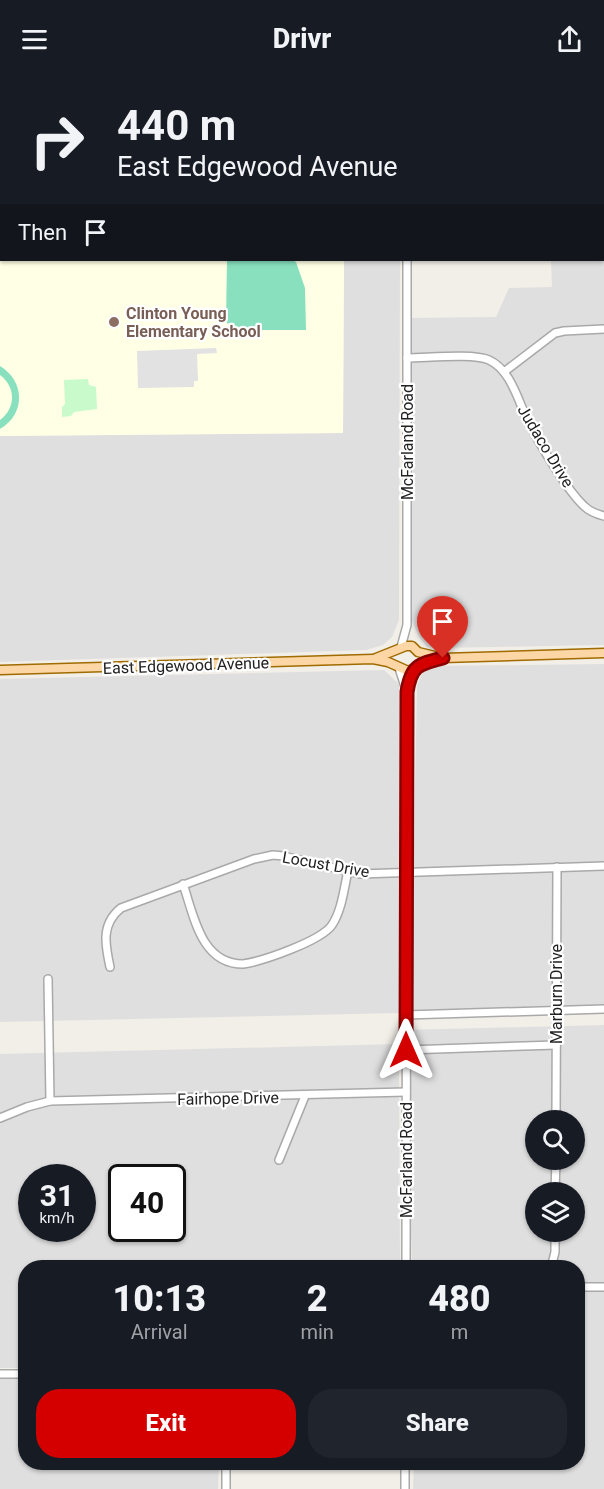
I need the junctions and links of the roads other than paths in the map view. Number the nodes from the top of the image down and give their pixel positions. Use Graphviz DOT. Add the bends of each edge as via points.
graph roads {
  1 [pos="407,261"];
  2 [pos="604,329"];
  3 [pos="407,358"];
  4 [pos="504,372"];
  5 [pos="600,515"];
  6 [pos="407,626"];
  7 [pos="399,649"];
  8 [pos="416,650"];
  9 [pos="604,653"];
  10 [pos="443,658"];
  11 [pos="373,659"];
  12 [pos="398,667"];
  13 [pos="415,668"];
  14 [pos="0,670"];
  15 [pos="407,692"];
  16 [pos="604,866"];
  17 [pos="556,867"];
  18 [pos="348,871"];
  19 [pos="406,872"];
  20 [pos="183,884"];
  21 [pos="110,967"];
  22 [pos="48,979"];
  23 [pos="604,1009"];
  24 [pos="556,1010"];
  25 [pos="406,1016"];
  26 [pos="556,1045"];
  27 [pos="406,1050"];
  28 [pos="406,1092"];
  29 [pos="305,1096"];
  30 [pos="50,1101"];
  31 [pos="556,1110"];
  32 [pos="0,1118"];
  33 [pos="279,1160"];
  34 [pos="555,1242"];
  35 [pos="406,1260"];
  36 [pos="553,1260"];
  37 [pos="585,1287"];
  38 [pos="604,1287"];
  39 [pos="0,1374"];
  40 [pos="18,1374"];
  41 [pos="226,1470"];
  42 [pos="405,1470"];
  43 [pos="226,1489"];
  44 [pos="405,1489"];
  1 -- 3 [label="street, McFarland Road"];
  2 -- 4 [label="street" via="555,333"];
  3 -- 4 [label="street" via="477,357 492,361"];
  3 -- 6 [label="street, McFarland Road"];
  4 -- 5 [label="street, Judaco Drive" via="529,423 563,477 582,504"];
  6 -- 7 [label="street, McFarland Road"];
  6 -- 8 [label="street, McFarland Road"];
  7 -- 8 [label="main road, East Edgewood Avenue" via="409,646"];
  7 -- 11 [label="main road, East Edgewood Avenue"];
  7 -- 12 [label="main road" via="394,659"];
  8 -- 10 [label="main road, East Edgewood Avenue"];
  8 -- 13 [label="main road" via="420,659"];
  9 -- 10 [label="main road, East Edgewood Avenue"];
  10 -- 13 [label="main road, East Edgewood Avenue"];
  11 -- 12 [label="main road, East Edgewood Avenue"];
  11 -- 14 [label="main road, East Edgewood Avenue"];
  12 -- 13 [label="main road, East Edgewood Avenue" via="408,671"];
  12 -- 15 [label="street, McFarland Road"];
  13 -- 15 [label="street, McFarland Road"];
  15 -- 19 [label="street, McFarland Road"];
  16 -- 17 [label="street, Locust Drive"];
  17 -- 19 [label="street, Locust Drive"];
  17 -- 24 [label="street, Marburn Drive"];
  18 -- 19 [label="street, Locust Drive"];
  18 -- 20 [label="street, Locust Drive" via="273,855"];
  18 -- 20 [label="street" via="336,917 326,932 312,941 243,964 222,960 208,948"];
  19 -- 25 [label="street, McFarland Road"];
  20 -- 21 [label="street, Locust Drive" via="117,911 105,935"];
  22 -- 30 [label="street"];
  23 -- 24 [label="street"];
  24 -- 25 [label="street"];
  24 -- 26 [label="street, Marburn Drive"];
  25 -- 27 [label="street, McFarland Road"];
  26 -- 27 [label="street"];
  26 -- 31 [label="street, Marburn Drive"];
  27 -- 28 [label="street, McFarland Road"];
  28 -- 29 [label="street, Fairhope Drive"];
  28 -- 35 [label="street, McFarland Road"];
  29 -- 30 [label="street, Fairhope Drive"];
  29 -- 33 [label="street"];
  30 -- 32 [label="street, Fairhope Drive"];
  34 -- 36 [label="street"];
  37 -- 38 [label="street"];
  39 -- 40 [label="street"];
  41 -- 43 [label="street"];
  42 -- 44 [label="street"];
}
